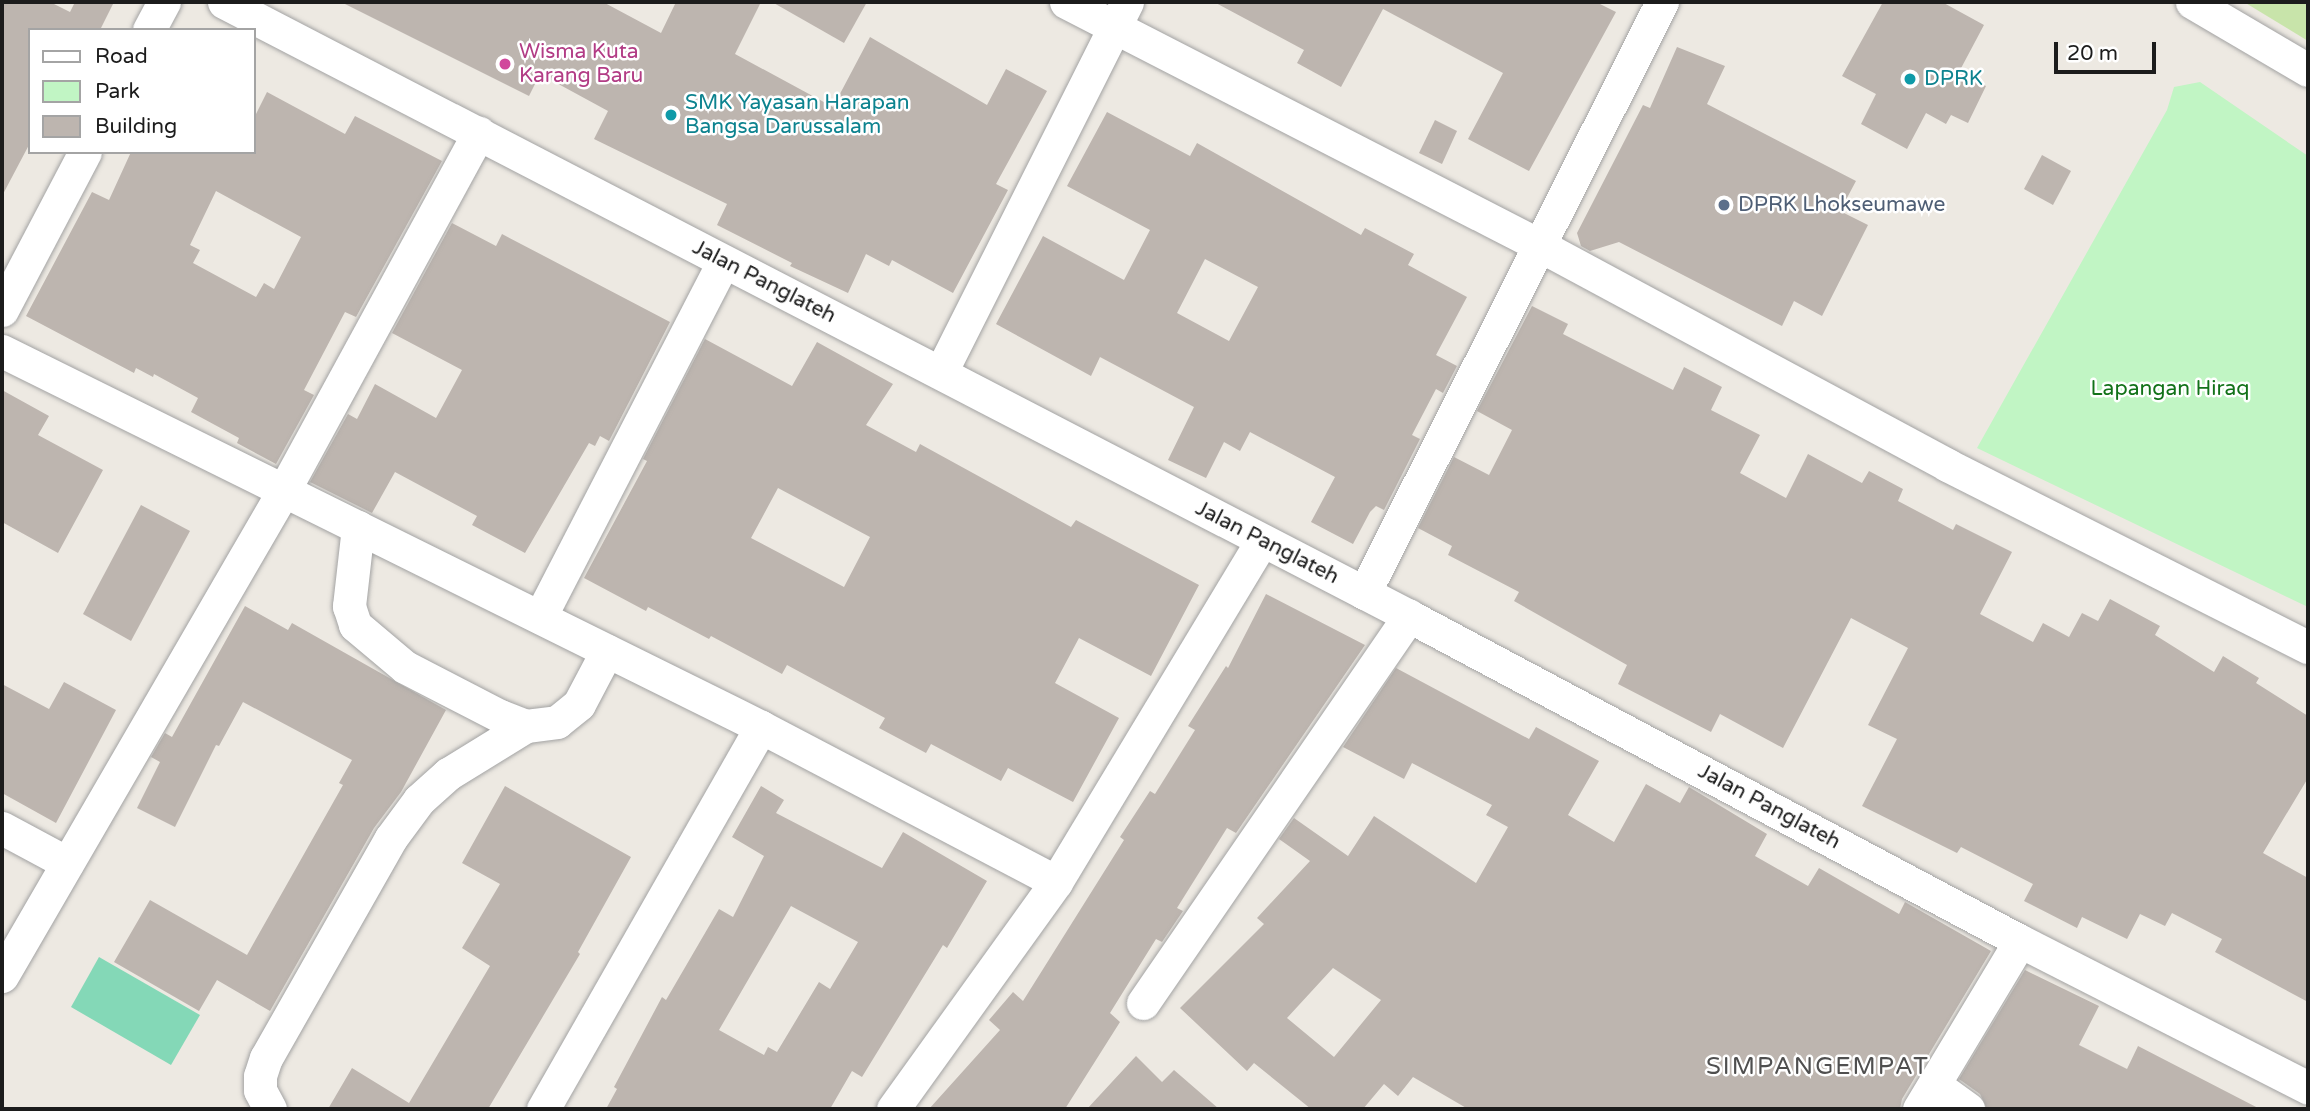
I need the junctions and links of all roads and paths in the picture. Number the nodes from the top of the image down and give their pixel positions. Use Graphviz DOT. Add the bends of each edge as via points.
graph roads {
  1 [pos="164,2"];
  2 [pos="224,2"];
  3 [pos="1066,2"];
  4 [pos="2192,2"];
  5 [pos="1651,6"];
  6 [pos="1121,14"];
  7 [pos="150,28"];
  8 [pos="2308,69"];
  9 [pos="480,133"];
  10 [pos="84,154"];
  11 [pos="1539,245"];
  12 [pos="723,262"];
  13 [pos="2,310"];
  14 [pos="2,351"];
  15 [pos="941,372"];
  16 [pos="284,490"];
  17 [pos="358,527"];
  18 [pos="1262,541"];
  19 [pos="1364,593"];
  20 [pos="1409,616"];
  21 [pos="540,617"];
  22 [pos="2308,647"];
  23 [pos="607,651"];
  24 [pos="526,726"];
  25 [pos="761,727"];
  26 [pos="2,828"];
  27 [pos="67,863"];
  28 [pos="1056,882"];
  29 [pos="2020,941"];
  30 [pos="2,976"];
  31 [pos="1143,1003"];
  32 [pos="2308,1088"];
  33 [pos="1927,1097"];
  34 [pos="900,1107"];
  35 [pos="270,1109"];
  36 [pos="543,1109"];
  37 [pos="1968,1109"];
  1 -- 7 [label="street"];
  2 -- 9 [label="street, Jalan Panglateh"];
  3 -- 6 [label="street"];
  4 -- 8 [label="street"];
  5 -- 11 [label="street"];
  6 -- 11 [label="street"];
  6 -- 15 [label="street"];
  9 -- 12 [label="street, Jalan Panglateh"];
  9 -- 16 [label="street"];
  10 -- 13 [label="street"];
  11 -- 19 [label="street"];
  11 -- 22 [label="street" via="1947,465"];
  12 -- 15 [label="street, Jalan Panglateh"];
  12 -- 21 [label="street"];
  14 -- 16 [label="street"];
  15 -- 18 [label="street, Jalan Panglateh"];
  16 -- 17 [label="street"];
  16 -- 27 [label="street"];
  17 -- 21 [label="street"];
  17 -- 24 [label="street" via="349,606 355,625 405,667"];
  18 -- 19 [label="street, Jalan Panglateh"];
  18 -- 28 [label="street"];
  19 -- 20 [label="street, Jalan Panglateh"];
  20 -- 29 [label="street, Jalan Panglateh"];
  20 -- 31 [label="street"];
  21 -- 23 [label="street"];
  23 -- 24 [label="street" via="579,704 557,722"];
  23 -- 25 [label="street"];
  24 -- 35 [label="street" via="447,774 419,800 391,838 266,1058 260,1090"];
  25 -- 28 [label="street"];
  25 -- 36 [label="street"];
  26 -- 27 [label="street"];
  27 -- 30 [label="street"];
  28 -- 34 [label="street"];
  29 -- 32 [label="street, Jalan Panglateh"];
  29 -- 33 [label="street"];
  33 -- 37 [label="street"];
}
